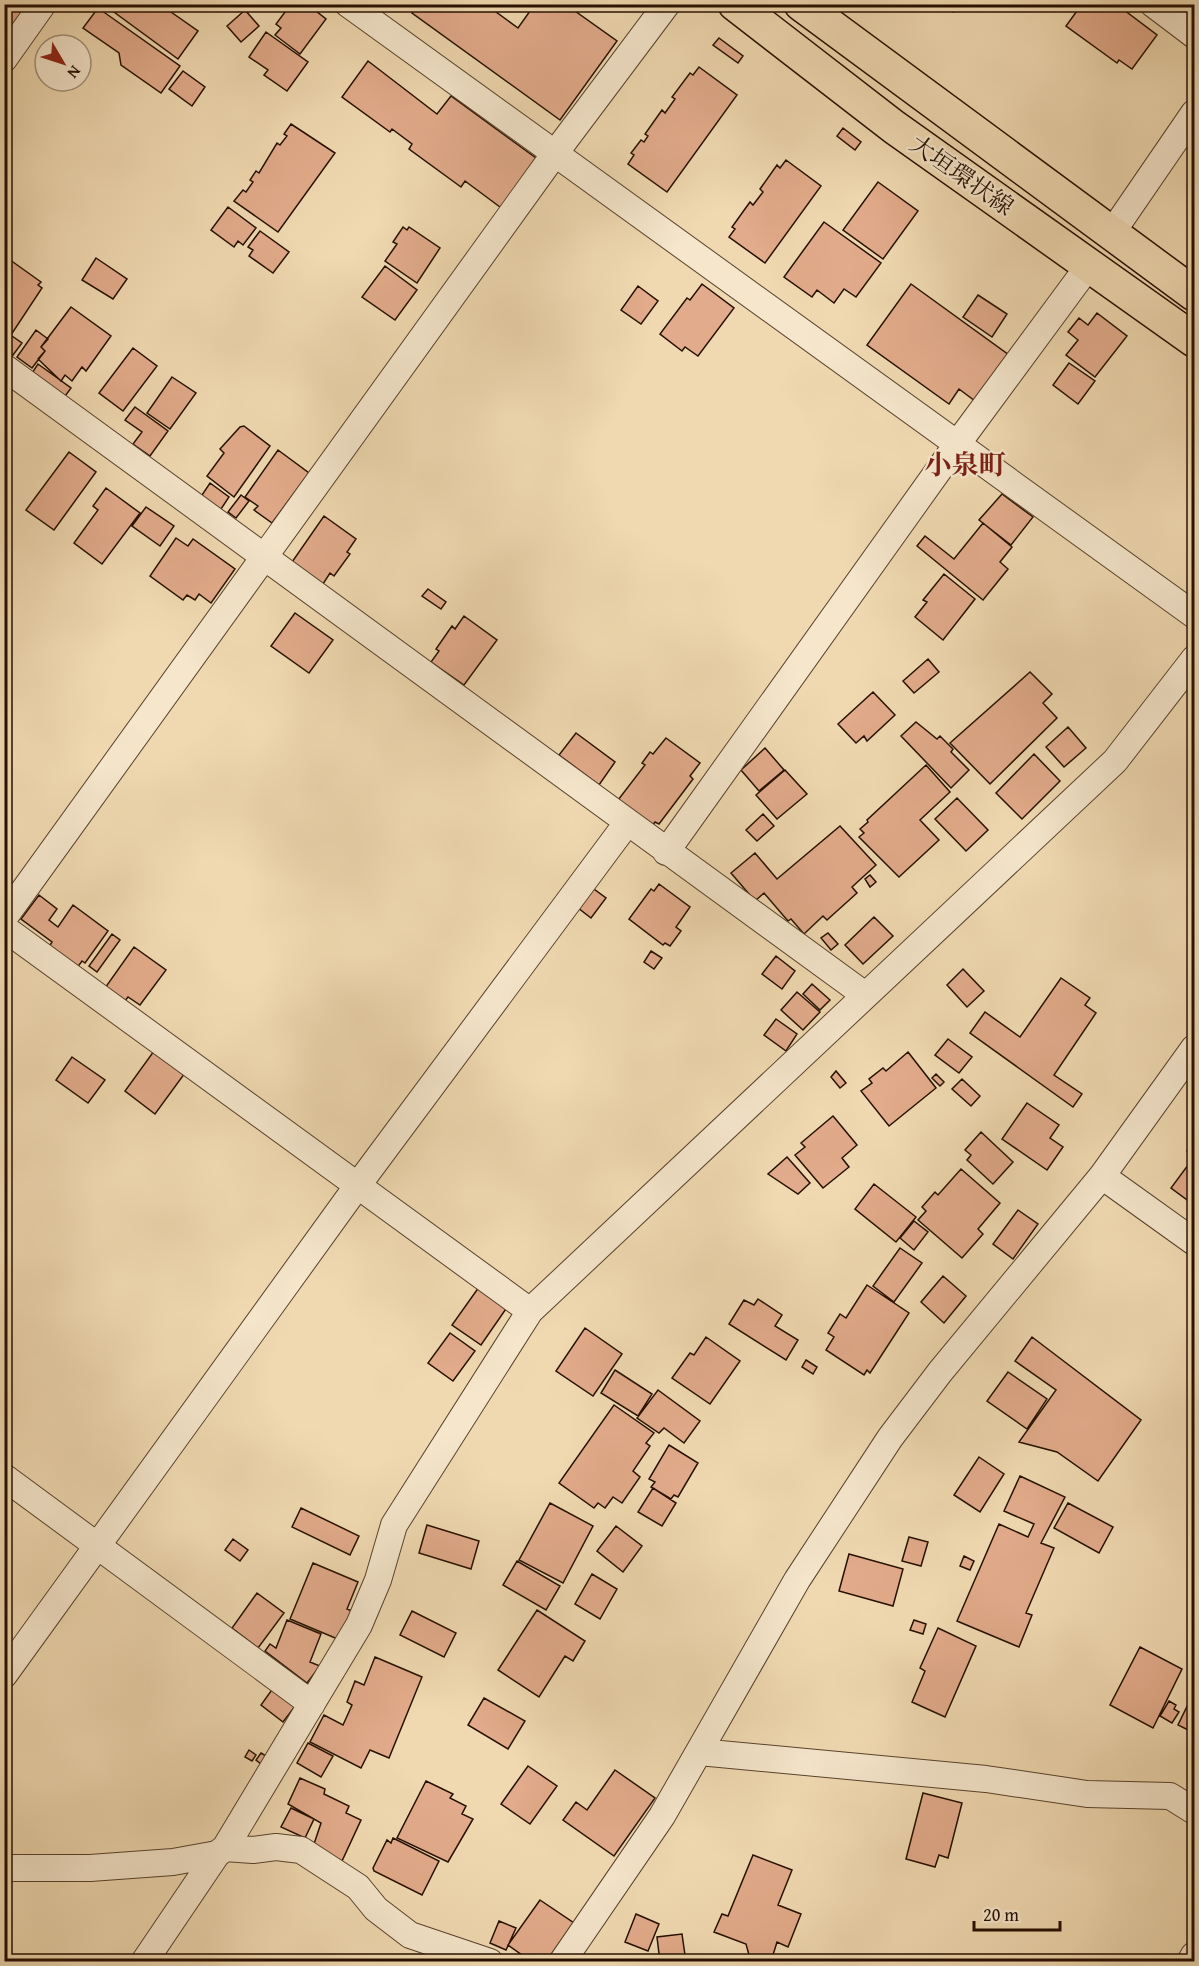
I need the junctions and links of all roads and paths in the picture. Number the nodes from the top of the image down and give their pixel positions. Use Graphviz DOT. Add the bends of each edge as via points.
graph roads {
  1 [pos="43,4"];
  2 [pos="348,4"];
  3 [pos="667,4"];
  4 [pos="735,4"];
  5 [pos="801,4"];
  6 [pos="1153,4"];
  7 [pos="1194,35"];
  8 [pos="4,59"];
  9 [pos="1194,113"];
  10 [pos="556,152"];
  11 [pos="1111,234"];
  12 [pos="1090,264"];
  13 [pos="1194,294"];
  14 [pos="1194,340"];
  15 [pos="4,367"];
  16 [pos="958,443"];
  17 [pos="265,558"];
  18 [pos="1194,615"];
  19 [pos="1194,658"];
  20 [pos="627,823"];
  21 [pos="666,852"];
  22 [pos="4,918"];
  23 [pos="4,928"];
  24 [pos="864,995"];
  25 [pos="1194,1048"];
  26 [pos="1102,1176"];
  27 [pos="358,1185"];
  28 [pos="1194,1242"];
  29 [pos="530,1311"];
  30 [pos="4,1477"];
  31 [pos="99,1545"];
  32 [pos="4,1675"];
  33 [pos="312,1704"];
  34 [pos="699,1752"];
  35 [pos="1194,1811"];
  36 [pos="221,1851"];
  37 [pos="4,1868"];
  38 [pos="1194,1955"];
  39 [pos="144,1962"];
  40 [pos="490,1962"];
  41 [pos="562,1962"];
  42 [pos="1190,1962"];
  1 -- 8 [label="street"];
  2 -- 10 [label="street"];
  3 -- 10 [label="street"];
  4 -- 12 [label="main road, 大垣環状線" via="894,127"];
  5 -- 11 [label="main road, 大垣環状線"];
  6 -- 7 [label="street"];
  9 -- 11 [label="street"];
  10 -- 16 [label="street"];
  10 -- 17 [label="street"];
  11 -- 13 [label="main road, 大垣環状線"];
  12 -- 14 [label="main road, 大垣環状線"];
  12 -- 16 [label="street"];
  15 -- 17 [label="street"];
  16 -- 18 [label="street"];
  16 -- 21 [label="street"];
  17 -- 20 [label="street"];
  17 -- 22 [label="street"];
  19 -- 24 [label="street" via="1115,760"];
  20 -- 21 [label="street"];
  20 -- 27 [label="street"];
  21 -- 24 [label="street"];
  23 -- 27 [label="street"];
  24 -- 29 [label="street"];
  25 -- 26 [label="street"];
  26 -- 28 [label="street"];
  26 -- 34 [label="street" via="890,1438 797,1580"];
  27 -- 29 [label="street"];
  27 -- 31 [label="street"];
  29 -- 33 [label="street" via="394,1525 378,1580 359,1625"];
  30 -- 31 [label="street"];
  31 -- 32 [label="street"];
  31 -- 33 [label="street"];
  33 -- 36 [label="street"];
  34 -- 35 [label="street" via="986,1779 1087,1794 1170,1796"];
  34 -- 41 [label="street" via="662,1816"];
  36 -- 37 [label="street" via="173,1862"];
  36 -- 39 [label="street"];
  36 -- 40 [label="street" via="276,1847 301,1850 358,1887 376,1909 410,1935"];
  38 -- 42 [label="street"];
}
